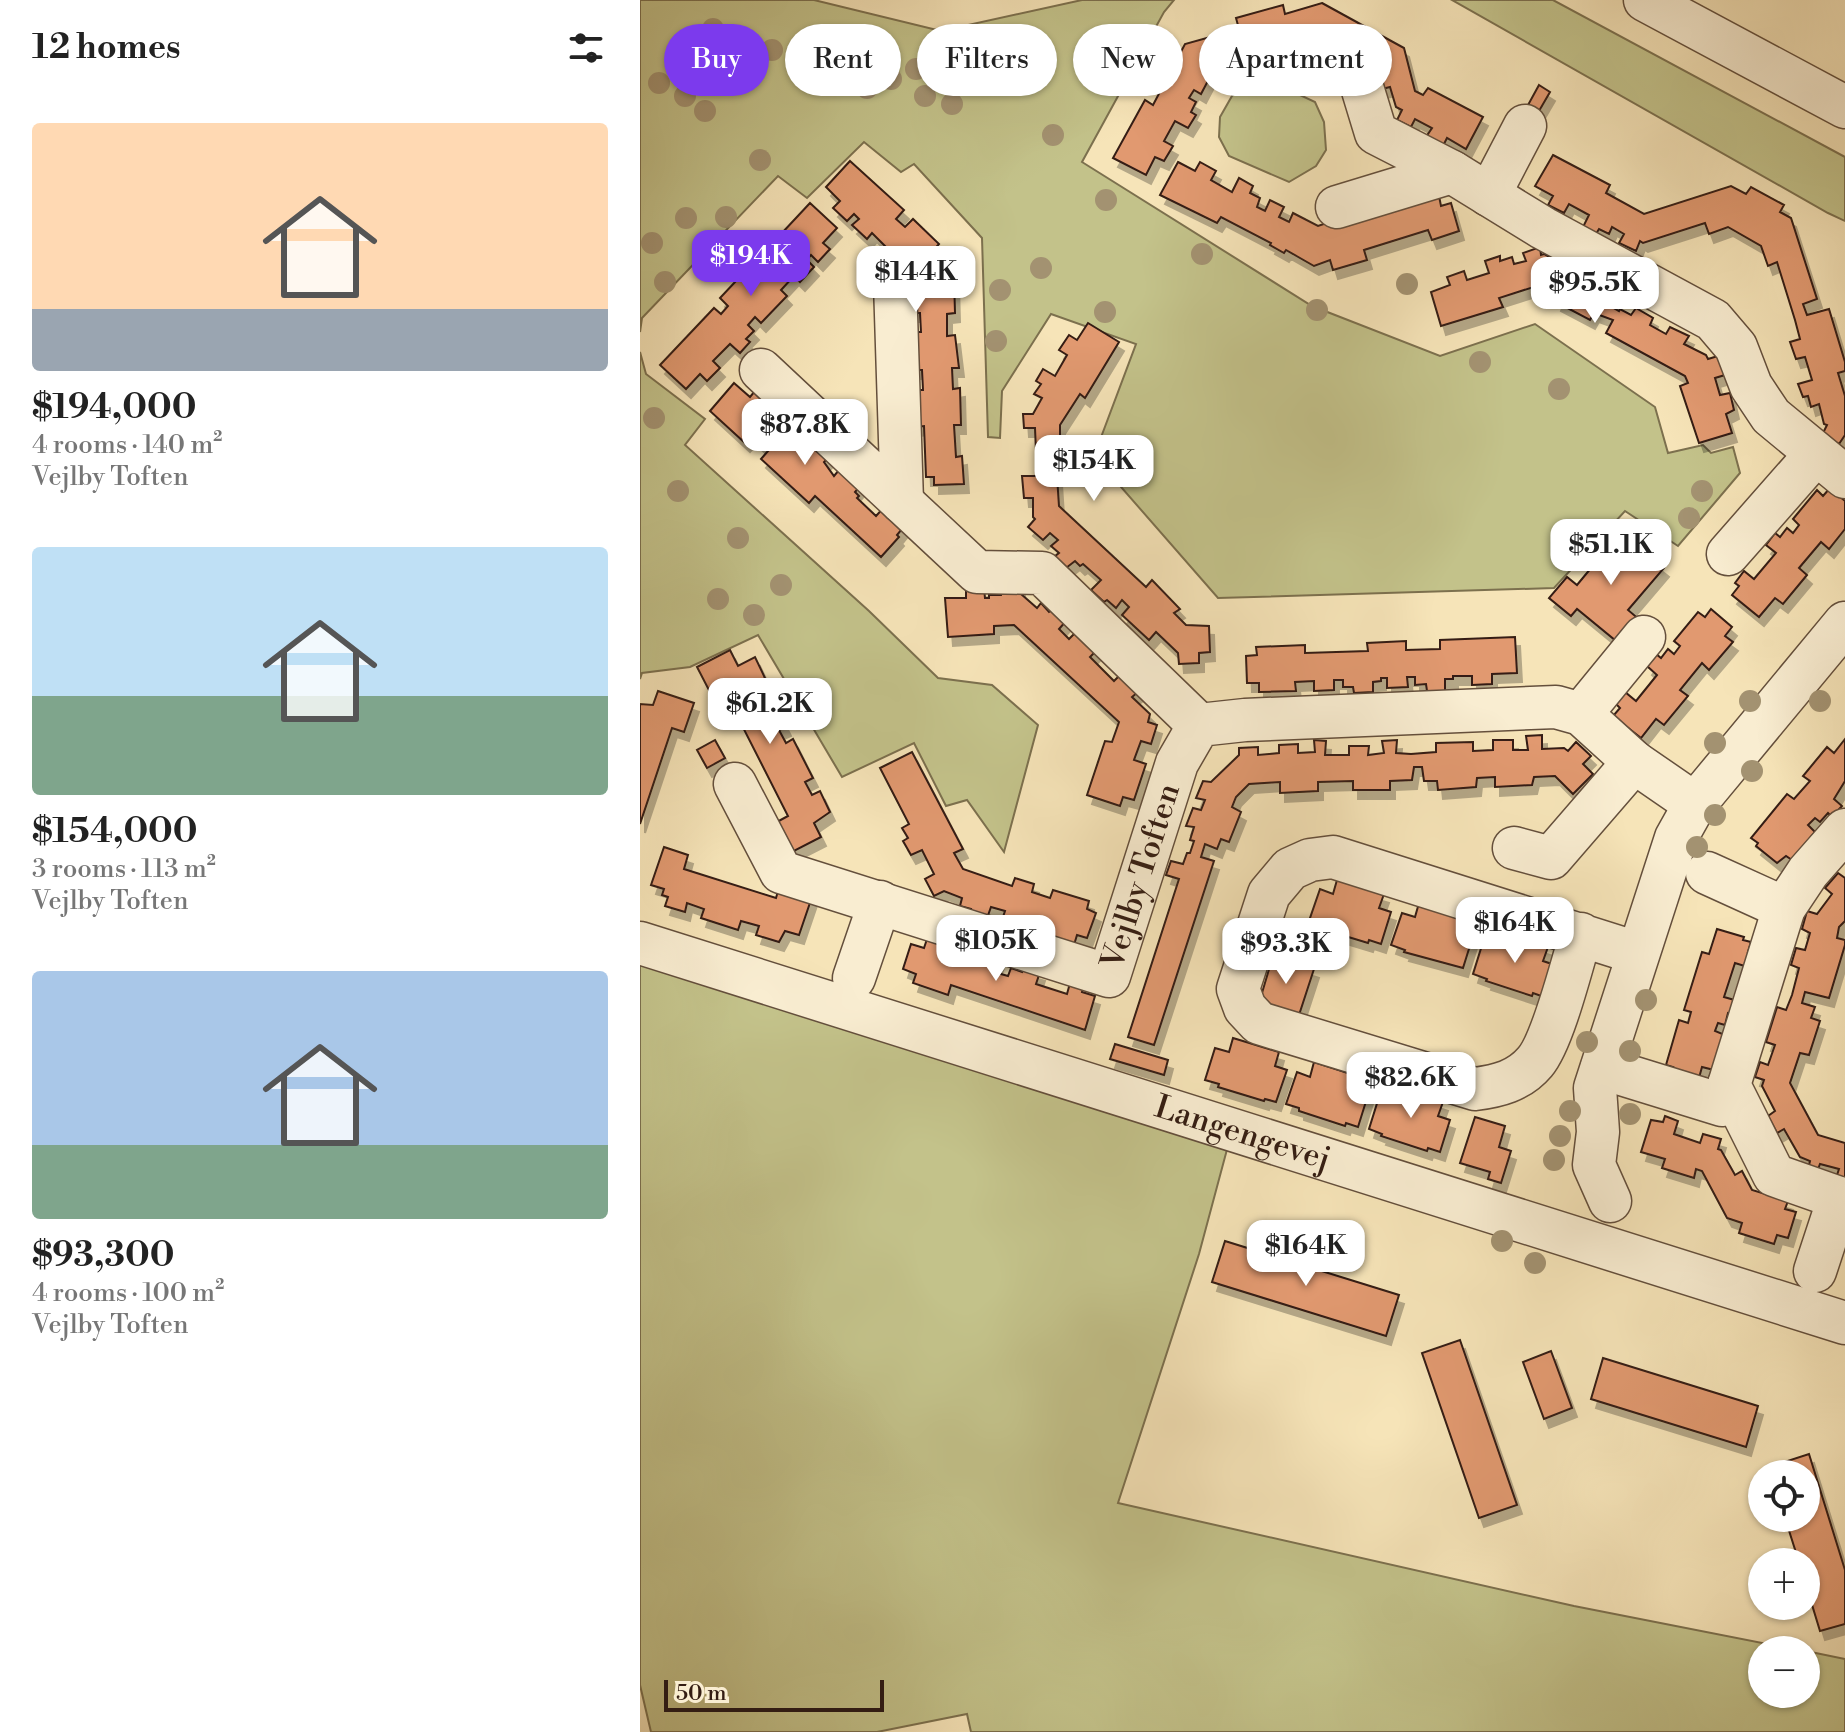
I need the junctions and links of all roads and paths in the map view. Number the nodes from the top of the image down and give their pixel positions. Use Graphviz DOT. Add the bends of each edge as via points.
graph roads {
  1 [pos="1645,0"];
  2 [pos="1365,96"];
  3 [pos="1845,107"];
  4 [pos="1525,126"];
  5 [pos="1452,172"];
  6 [pos="1489,195"];
  7 [pos="1337,207"];
  8 [pos="895,283"];
  9 [pos="761,370"];
  10 [pos="1830,466"];
  11 [pos="902,502"];
  12 [pos="1728,554"];
  13 [pos="1842,633"];
  14 [pos="1644,637"];
  15 [pos="1581,714"];
  16 [pos="1199,725"];
  17 [pos="1634,762"];
  18 [pos="735,784"];
  19 [pos="1695,804"];
  20 [pos="1845,830"];
  21 [pos="1514,848"];
  22 [pos="1707,873"];
  23 [pos="880,902"];
  24 [pos="1784,908"];
  25 [pos="1581,934"];
  26 [pos="640,943"];
  27 [pos="1637,953"];
  28 [pos="854,978"];
  29 [pos="1602,1068"];
  30 [pos="1729,1085"];
  31 [pos="1842,1199"];
  32 [pos="1610,1201"];
  33 [pos="1815,1271"];
  34 [pos="1845,1323"];
  1 -- 3 [label="street"];
  2 -- 5 [label="street" via="1376,133"];
  4 -- 6 [label="street"];
  5 -- 6 [label="street"];
  5 -- 7 [label="street"];
  6 -- 10 [label="street" via="1713,320 1736,347 1751,386 1771,416"];
  8 -- 11 [label="street"];
  9 -- 11 [label="street"];
  10 -- 12 [label="street"];
  11 -- 16 [label="street" via="977,572 1042,573"];
  13 -- 19 [label="street"];
  14 -- 15 [label="street"];
  15 -- 16 [label="street" via="1556,707"];
  15 -- 17 [label="street"];
  16 -- 23 [label="street, Vejlby Toften" via="1177,763 1109,976"];
  17 -- 19 [label="street"];
  17 -- 21 [label="street" via="1551,858"];
  18 -- 23 [label="street, Vejlby Toften" via="781,872"];
  19 -- 27 [label="street" via="1676,838"];
  20 -- 24 [label="street"];
  22 -- 24 [label="street"];
  23 -- 28 [label="street"];
  24 -- 30 [label="street"];
  25 -- 25 [label="street" via="1333,857 1310,860 1290,869 1269,894 1238,989 1245,1008 1259,1023 1475,1089 1497,1087 1536,1061"];
  25 -- 27 [label="street"];
  26 -- 34 [label="street, Langengevej"];
  27 -- 29 [label="street"];
  29 -- 30 [label="street" via="1722,1105"];
  29 -- 32 [label="street" via="1595,1088 1594,1165"];
  30 -- 31 [label="street" via="1774,1175"];
  31 -- 33 [label="street"];
}
